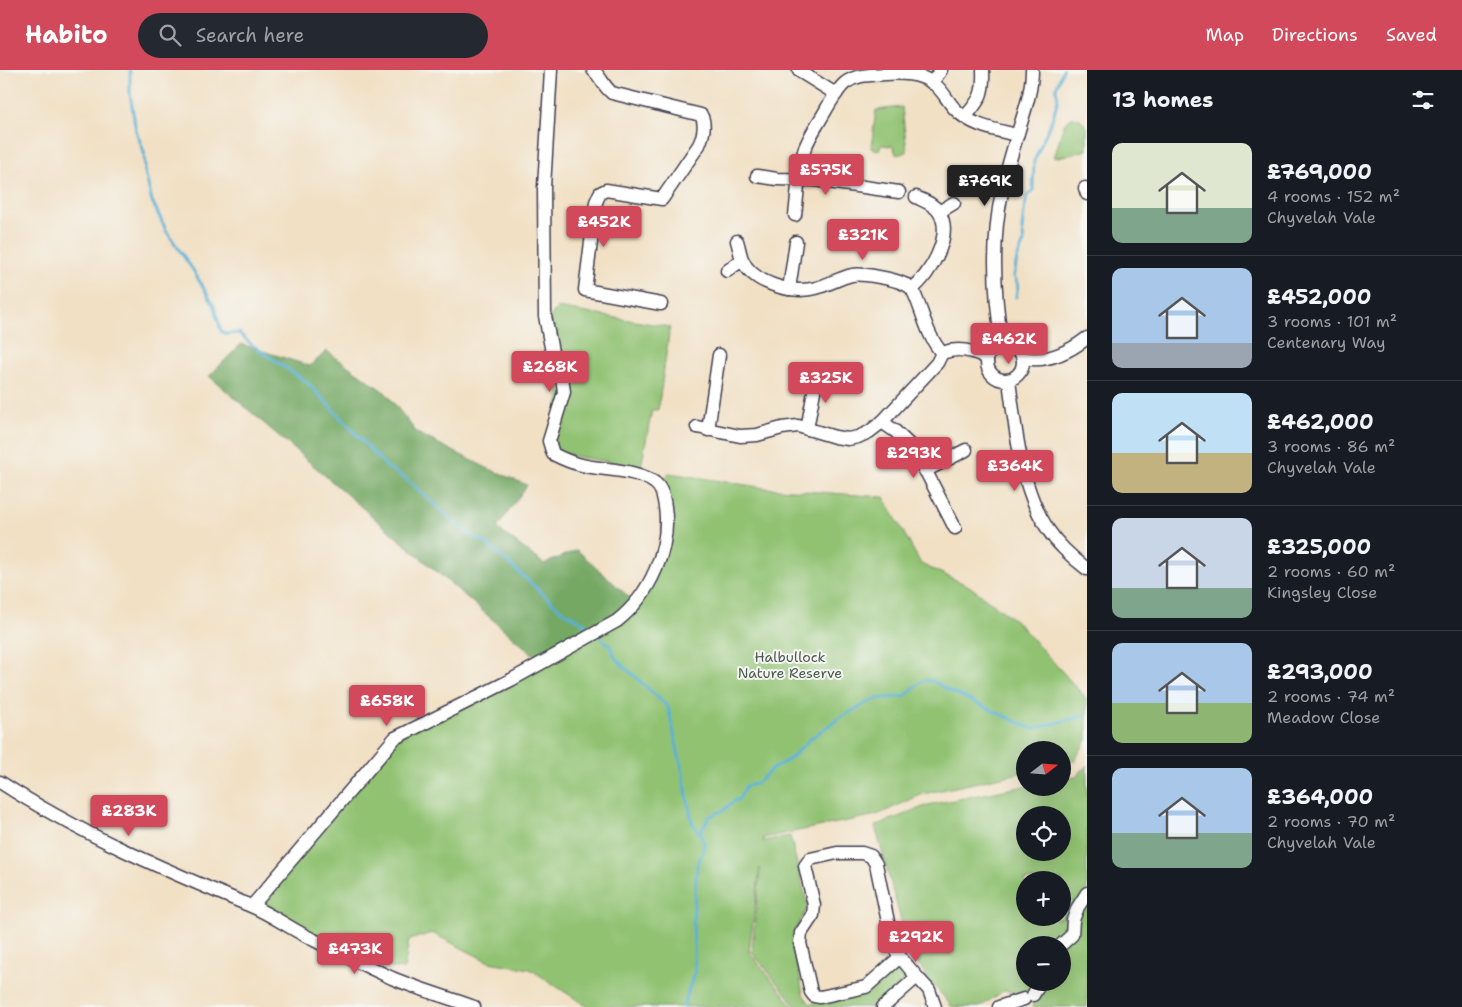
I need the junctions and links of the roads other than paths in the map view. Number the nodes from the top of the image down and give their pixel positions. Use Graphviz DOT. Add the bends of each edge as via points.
graph roads {
  1 [pos="551,70"];
  2 [pos="593,70"];
  3 [pos="941,70"];
  4 [pos="983,70"];
  5 [pos="1032,70"];
  6 [pos="798,71"];
  7 [pos="865,72"];
  8 [pos="932,83"];
  9 [pos="836,94"];
  10 [pos="965,117"];
  11 [pos="1017,135"];
  12 [pos="757,176"];
  13 [pos="896,178"];
  14 [pos="799,179"];
  15 [pos="916,197"];
  16 [pos="954,203"];
  17 [pos="939,212"];
  18 [pos="795,215"];
  19 [pos="737,241"];
  20 [pos="796,242"];
  21 [pos="742,260"];
  22 [pos="727,271"];
  23 [pos="912,288"];
  24 [pos="789,289"];
  25 [pos="661,304"];
  26 [pos="1087,338"];
  27 [pos="1002,344"];
  28 [pos="942,353"];
  29 [pos="719,355"];
  30 [pos="988,358"];
  31 [pos="1023,358"];
  32 [pos="817,375"];
  33 [pos="1009,381"];
  34 [pos="882,422"];
  35 [pos="807,429"];
  36 [pos="966,450"];
  37 [pos="925,471"];
  38 [pos="955,528"];
  39 [pos="1087,569"];
  40 [pos="0,782"];
  41 [pos="1087,893"];
  42 [pos="252,906"];
  43 [pos="1070,936"];
  44 [pos="900,957"];
  45 [pos="917,977"];
  46 [pos="1034,991"];
  47 [pos="474,1007"];
  48 [pos="883,1007"];
  49 [pos="935,1007"];
  50 [pos="999,1007"];
  1 -- 42 [label="street" via="544,187 544,316 552,352 561,369 564,392 549,441 553,454 577,464 644,476 657,484 664,497 666,514 663,551 645,590 624,615 510,680 395,738"];
  2 -- 25 [label="street" via="612,93 701,115 704,120 699,146 662,199 606,190 600,193 596,202 585,290"];
  3 -- 8 [label="street"];
  4 -- 10 [label="street" via="980,100"];
  5 -- 11 [label="street" via="1028,102"];
  6 -- 9 [label="street"];
  7 -- 8 [label="street" via="900,73"];
  7 -- 9 [label="street" via="845,84"];
  8 -- 10 [label="street"];
  9 -- 14 [label="street" via="805,149"];
  10 -- 11 [label="street" via="983,126"];
  11 -- 27 [label="street" via="994,238 995,286"];
  12 -- 14 [label="street"];
  13 -- 14 [label="street" via="895,191"];
  14 -- 18 [label="street"];
  15 -- 17 [label="street"];
  16 -- 17 [label="street"];
  17 -- 23 [label="street" via="943,222 940,250 920,283"];
  19 -- 21 [label="street"];
  20 -- 24 [label="street"];
  21 -- 22 [label="street"];
  21 -- 24 [label="street" via="763,281"];
  23 -- 24 [label="street" via="889,278 860,274 816,288"];
  23 -- 28 [label="street" via="922,317"];
  26 -- 31 [label="street" via="1059,355 1031,360"];
  27 -- 30 [label="street" via="992,349"];
  27 -- 31 [label="street" via="1017,348"];
  28 -- 30 [label="street" via="964,349"];
  28 -- 34 [label="street" via="937,363"];
  29 -- 35 [label="street" via="702,429 740,436 798,426"];
  30 -- 33 [label="street" via="991,374"];
  31 -- 33 [label="street" via="1020,373"];
  32 -- 35 [label="street"];
  33 -- 39 [label="street" via="1032,502 1063,549"];
  34 -- 35 [label="street" via="869,432 848,439"];
  34 -- 37 [label="street" via="915,450"];
  36 -- 37 [label="street"];
  37 -- 38 [label="street"];
  40 -- 42 [label="street" via="75,826"];
  41 -- 43 [label="street" via="1078,907"];
  42 -- 47 [label="street" via="312,940 392,978"];
  44 -- 44 [label="street" via="893,946 876,864 871,856 837,853 810,860 805,866 813,914 801,933 800,943 814,996 866,987"];
  44 -- 45 [label="street"];
  45 -- 48 [label="street"];
  45 -- 49 [label="street" via="929,990"];
  46 -- 50 [label="street" via="1029,997"];
}
